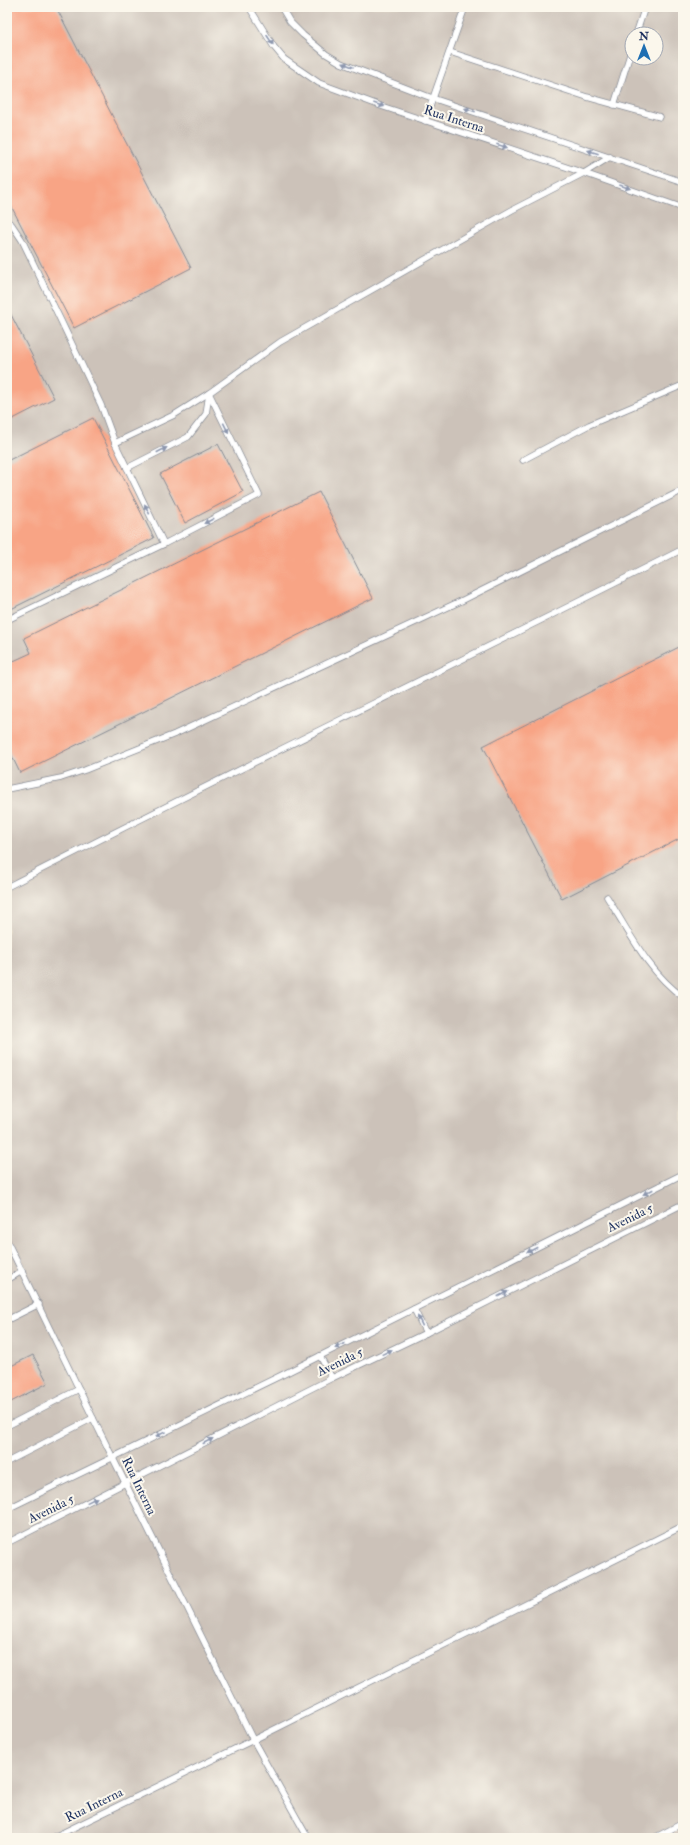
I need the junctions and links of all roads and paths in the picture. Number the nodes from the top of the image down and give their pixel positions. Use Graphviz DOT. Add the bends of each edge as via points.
graph roads {
  1 [pos="249,7"];
  2 [pos="281,7"];
  3 [pos="465,7"];
  4 [pos="645,7"];
  5 [pos="639,26"];
  6 [pos="450,52"];
  7 [pos="626,66"];
  8 [pos="432,98"];
  9 [pos="614,105"];
  10 [pos="660,117"];
  11 [pos="425,121"];
  12 [pos="610,157"];
  13 [pos="584,173"];
  14 [pos="683,182"];
  15 [pos="683,208"];
  16 [pos="7,221"];
  17 [pos="683,384"];
  18 [pos="209,393"];
  19 [pos="115,443"];
  20 [pos="523,460"];
  21 [pos="127,468"];
  22 [pos="683,490"];
  23 [pos="164,544"];
  24 [pos="683,549"];
  25 [pos="7,620"];
  26 [pos="7,789"];
  27 [pos="7,887"];
  28 [pos="607,897"];
  29 [pos="683,997"];
  30 [pos="683,1174"];
  31 [pos="683,1204"];
  32 [pos="7,1241"];
  33 [pos="22,1271"];
  34 [pos="7,1280"];
  35 [pos="39,1304"];
  36 [pos="414,1309"];
  37 [pos="7,1320"];
  38 [pos="426,1333"];
  39 [pos="320,1356"];
  40 [pos="332,1378"];
  41 [pos="79,1389"];
  42 [pos="93,1418"];
  43 [pos="7,1426"];
  44 [pos="113,1458"];
  45 [pos="7,1462"];
  46 [pos="125,1484"];
  47 [pos="7,1509"];
  48 [pos="683,1526"];
  49 [pos="7,1543"];
  50 [pos="253,1740"];
  51 [pos="683,1823"];
  52 [pos="52,1838"];
  53 [pos="308,1838"];
  54 [pos="654,1838"];
  1 -- 11 [label="lane, Rua Interna, one-way" via="274,47 300,71 319,83"];
  8 -- 2 [label="lane, one-way" via="341,63 326,54 290,22"];
  3 -- 6 [label="lane"];
  4 -- 5 [label="lane"];
  6 -- 8 [label="lane"];
  6 -- 9 [label="lane"];
  7 -- 9 [label="lane"];
  8 -- 11 [label="lane"];
  12 -- 8 [label="lane, one-way"];
  9 -- 10 [label="lane"];
  11 -- 13 [label="lane, Rua Interna, one-way"];
  12 -- 13 [label="lane"];
  12 -- 14 [label="lane"];
  13 -- 15 [label="lane, Rua Interna, one-way"];
  13 -- 18 [label="lane" via="512,210 280,342"];
  16 -- 19 [label="lane" via="22,240 101,404"];
  17 -- 20 [label="lane" via="589,425"];
  18 -- 19 [label="lane" via="174,415"];
  21 -- 18 [label="lane, one-way" via="188,437 206,414"];
  18 -- 23 [label="lane, one-way" via="259,495"];
  19 -- 21 [label="lane"];
  23 -- 21 [label="lane, one-way"];
  22 -- 26 [label="lane" via="461,601 175,734 61,778"];
  23 -- 25 [label="lane"];
  24 -- 27 [label="lane" via="166,805"];
  28 -- 29 [label="lane" via="662,980"];
  30 -- 36 [label="lane, Avenida 5, one-way"];
  38 -- 31 [label="lane, Avenida 5, one-way"];
  32 -- 33 [label="lane, Rua Interna"];
  33 -- 34 [label="lane"];
  33 -- 35 [label="lane, Rua Interna"];
  35 -- 37 [label="lane"];
  35 -- 41 [label="lane, Rua Interna"];
  38 -- 36 [label="lane, one-way"];
  36 -- 39 [label="lane, Avenida 5, one-way"];
  40 -- 38 [label="lane, Avenida 5, one-way"];
  39 -- 40 [label="lane"];
  39 -- 44 [label="lane, Avenida 5, one-way"];
  46 -- 40 [label="lane, Avenida 5, one-way"];
  41 -- 42 [label="lane, Rua Interna"];
  41 -- 43 [label="lane"];
  42 -- 44 [label="lane, Rua Interna"];
  42 -- 45 [label="lane"];
  44 -- 46 [label="lane, Rua Interna"];
  44 -- 47 [label="lane, Avenida 5"];
  49 -- 46 [label="lane, Avenida 5, one-way"];
  46 -- 50 [label="lane, Rua Interna"];
  48 -- 50 [label="lane"];
  50 -- 52 [label="lane, Rua Interna"];
  50 -- 53 [label="lane, Rua Interna"];
  51 -- 54 [label="lane"];
}
